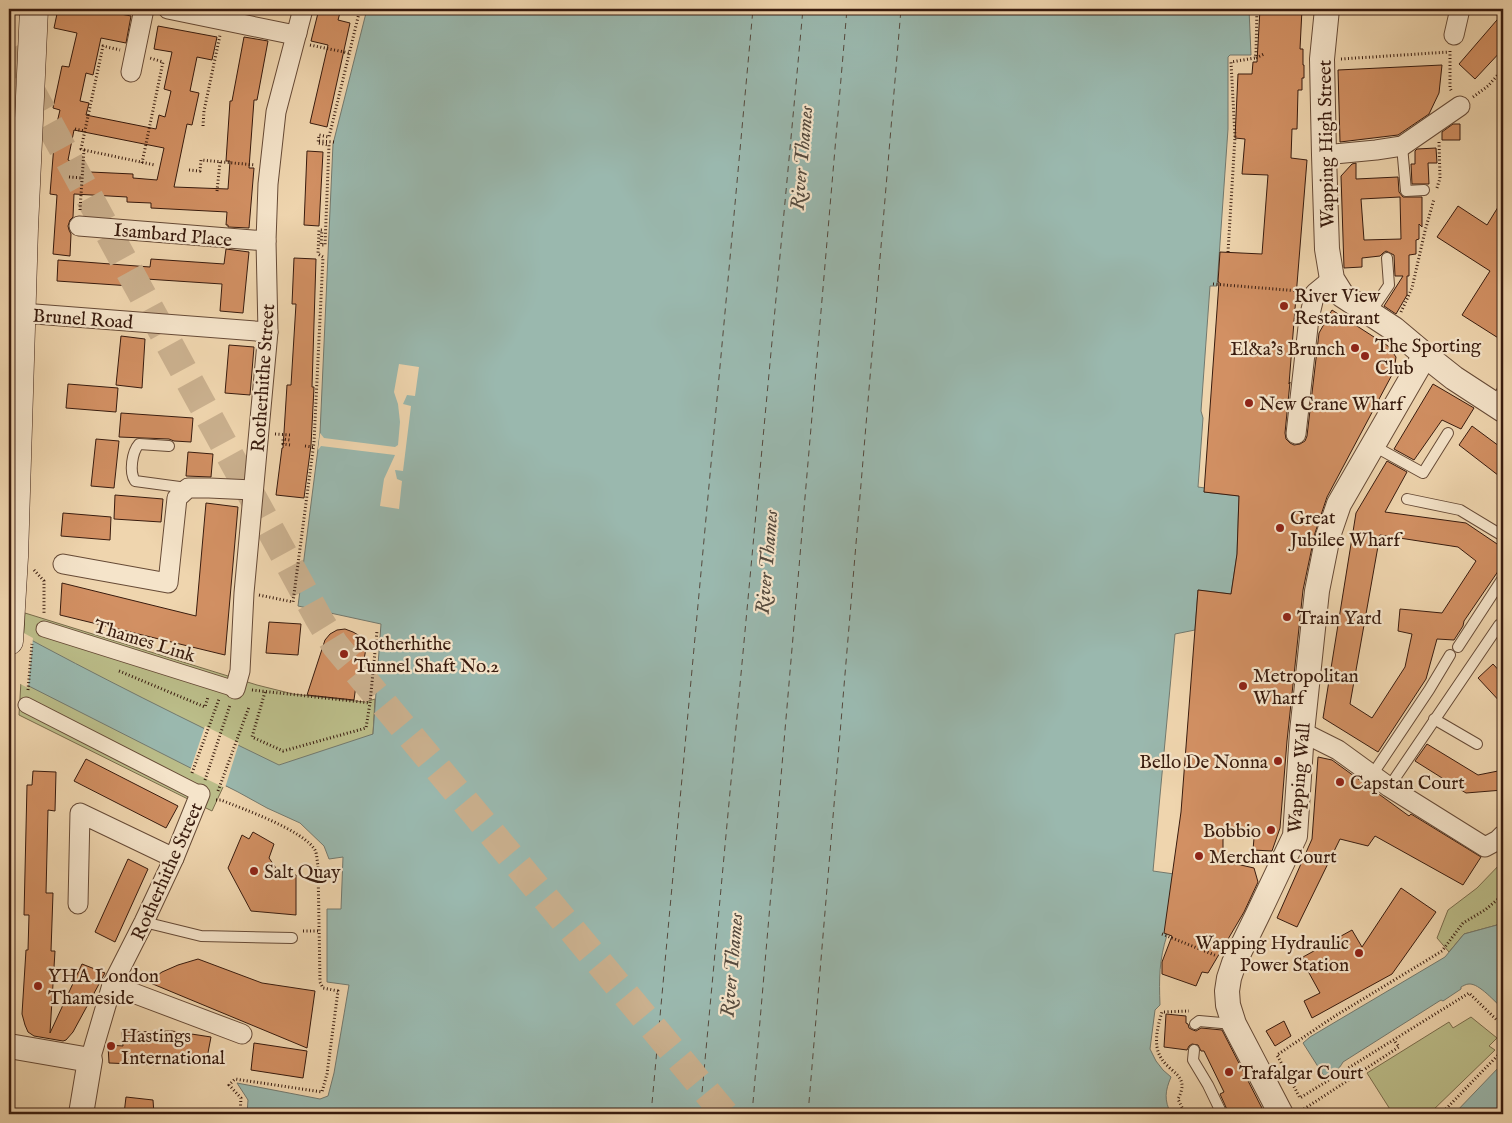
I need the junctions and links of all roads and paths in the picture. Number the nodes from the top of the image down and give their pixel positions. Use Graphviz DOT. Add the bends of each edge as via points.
graph roads {
  1 [pos="34,9"];
  2 [pos="144,9"];
  3 [pos="168,9"];
  4 [pos="303,9"];
  5 [pos="360,9"];
  6 [pos="1257,9"];
  7 [pos="1327,9"];
  8 [pos="1460,9"];
  9 [pos="223,20"];
  10 [pos="296,37"];
  11 [pos="1452,44"];
  12 [pos="349,53"];
  13 [pos="135,54"];
  14 [pos="1264,54"];
  15 [pos="1255,58"];
  16 [pos="1335,60"];
  17 [pos="1503,69"];
  18 [pos="131,72"];
  19 [pos="1460,106"];
  20 [pos="1439,121"];
  21 [pos="203,126"];
  22 [pos="75,129"];
  23 [pos="85,131"];
  24 [pos="318,141"];
  25 [pos="334,142"];
  26 [pos="1402,146"];
  27 [pos="84,150"];
  28 [pos="1324,155"];
  29 [pos="220,162"];
  30 [pos="142,163"];
  31 [pos="155,165"];
  32 [pos="270,166"];
  33 [pos="188,170"];
  34 [pos="69,177"];
  35 [pos="82,178"];
  36 [pos="1424,190"];
  37 [pos="216,191"];
  38 [pos="79,226"];
  39 [pos="16,227"];
  40 [pos="266,242"];
  41 [pos="1228,252"];
  42 [pos="1388,258"];
  43 [pos="1213,284"];
  44 [pos="1324,286"];
  45 [pos="15,312"];
  46 [pos="1370,313"];
  47 [pos="1394,329"];
  48 [pos="268,332"];
  49 [pos="1424,356"];
  50 [pos="1500,401"];
  51 [pos="1448,433"];
  52 [pos="1296,434"];
  53 [pos="290,440"];
  54 [pos="290,445"];
  55 [pos="170,446"];
  56 [pos="305,446"];
  57 [pos="1372,446"];
  58 [pos="313,447"];
  59 [pos="188,488"];
  60 [pos="253,490"];
  61 [pos="1407,499"];
  62 [pos="1503,536"];
  63 [pos="63,564"];
  64 [pos="23,568"];
  65 [pos="1503,578"];
  66 [pos="258,595"];
  67 [pos="1503,630"];
  68 [pos="377,631"];
  69 [pos="28,635"];
  70 [pos="265,692"];
  71 [pos="209,696"];
  72 [pos="233,696"];
  73 [pos="218,699"];
  74 [pos="370,703"];
  75 [pos="26,705"];
  76 [pos="205,707"];
  77 [pos="249,707"];
  78 [pos="1434,720"];
  79 [pos="1302,732"];
  80 [pos="1478,744"];
  81 [pos="1372,775"];
  82 [pos="198,785"];
  83 [pos="1389,787"];
  84 [pos="1501,838"];
  85 [pos="174,858"];
  86 [pos="1503,895"];
  87 [pos="78,904"];
  88 [pos="144,922"];
  89 [pos="305,931"];
  90 [pos="320,931"];
  91 [pos="1162,934"];
  92 [pos="292,938"];
  93 [pos="1234,963"];
  94 [pos="112,985"];
  95 [pos="1197,1011"];
  96 [pos="1195,1024"];
  97 [pos="1234,1024"];
  98 [pos="1503,1026"];
  99 [pos="242,1034"];
  100 [pos="1394,1040"];
  101 [pos="9,1046"];
  102 [pos="1194,1050"];
  103 [pos="1503,1050"];
  104 [pos="90,1060"];
  105 [pos="1500,1066"];
  106 [pos="1503,1070"];
  107 [pos="1291,1113"];
  108 [pos="81,1114"];
  109 [pos="240,1114"];
  110 [pos="1186,1114"];
  111 [pos="1222,1114"];
  112 [pos="1441,1114"];
  1 -- 39 [label="main road, Brunel Road"];
  2 -- 13 [label="street"];
  3 -- 9 [label="street"];
  4 -- 10 [label="street, Rotherhithe Street"];
  5 -- 12 [label="path"];
  6 -- 15 [label="path"];
  7 -- 28 [label="street, Wapping High Street" via="1322,59"];
  8 -- 11 [label="street"];
  9 -- 10 [label="street"];
  9 -- 21 [label="path"];
  10 -- 12 [label="path"];
  10 -- 32 [label="street, Rotherhithe Street" via="276,112"];
  11 -- 16 [label="path"];
  11 -- 19 [label="path" via="1450,88"];
  12 -- 24 [label="path" via="329,137 319,135"];
  13 -- 18 [label="street"];
  13 -- 23 [label="path" via="102,46"];
  13 -- 30 [label="path" via="163,62"];
  14 -- 15 [label="path"];
  15 -- 41 [label="path" via="1232,62 1235,137"];
  17 -- 19 [label="path" via="1488,86"];
  19 -- 20 [label="street"];
  20 -- 26 [label="street"];
  20 -- 47 [label="path" via="1440,178 1412,288"];
  22 -- 23 [label="path"];
  23 -- 27 [label="path" via="81,149"];
  24 -- 25 [label="path"];
  24 -- 58 [label="path" via="329,145 325,245 321,245 322,230 318,230 318,254 323,257"];
  26 -- 28 [label="street"];
  26 -- 36 [label="lane" via="1406,191"];
  27 -- 30 [label="path"];
  27 -- 35 [label="path"];
  28 -- 44 [label="street, Wapping High Street" via="1327,250"];
  29 -- 32 [label="path"];
  29 -- 33 [label="path" via="201,160 200,172"];
  29 -- 37 [label="path"];
  30 -- 31 [label="path"];
  32 -- 40 [label="street, Rotherhithe Street"];
  34 -- 35 [label="path"];
  35 -- 38 [label="path"];
  38 -- 40 [label="street, Isambard Place"];
  39 -- 45 [label="main road, Brunel Road"];
  40 -- 48 [label="street, Rotherhithe Street"];
  42 -- 46 [label="lane" via="1389,285"];
  43 -- 44 [label="path"];
  44 -- 46 [label="street"];
  44 -- 52 [label="street" via="1309,318"];
  45 -- 48 [label="street, Brunel Road"];
  45 -- 64 [label="main road"];
  46 -- 47 [label="street"];
  47 -- 49 [label="street"];
  48 -- 60 [label="street, Rotherhithe Street"];
  49 -- 50 [label="street" via="1454,378"];
  49 -- 57 [label="street, Wapping Wall"];
  51 -- 57 [label="lane" via="1423,473"];
  53 -- 54 [label="path" via="283,440 283,444"];
  55 -- 59 [label="lane" via="139,444 134,449 132,476 135,481"];
  56 -- 58 [label="path"];
  57 -- 79 [label="street, Wapping Wall" via="1339,504 1328,536 1317,591"];
  58 -- 66 [label="path" via="293,602"];
  59 -- 60 [label="street"];
  59 -- 63 [label="street" via="177,498 168,583"];
  60 -- 72 [label="street, Rotherhithe Street" via="240,672"];
  61 -- 62 [label="lane" via="1460,510"];
  64 -- 69 [label="main road"];
  64 -- 69 [label="path" via="44,581"];
  65 -- 81 [label="lane"];
  67 -- 78 [label="lane" via="1499,625"];
  68 -- 74 [label="path"];
  69 -- 72 [label="street, Thames Link"];
  69 -- 75 [label="path"];
  70 -- 72 [label="path"];
  70 -- 74 [label="path"];
  70 -- 74 [label="path" via="252,737 283,751 366,728"];
  71 -- 76 [label="path"];
  72 -- 82 [label="path, Rotherhithe Street"];
  73 -- 82 [label="path"];
  75 -- 82 [label="street"];
  77 -- 90 [label="path" via="214,799 302,837 315,851"];
  78 -- 80 [label="lane"];
  78 -- 83 [label="lane"];
  79 -- 81 [label="street" via="1338,750"];
  79 -- 93 [label="street, Wapping Wall" via="1295,836"];
  81 -- 83 [label="street"];
  82 -- 85 [label="street, Rotherhithe Street"];
  83 -- 84 [label="street" via="1485,847"];
  85 -- 87 [label="street" via="80,813"];
  85 -- 88 [label="street, Rotherhithe Street"];
  86 -- 100 [label="path" via="1463,922 1442,951 1277,1055 1300,1098"];
  88 -- 92 [label="lane" via="201,936"];
  88 -- 94 [label="street, Rotherhithe Street"];
  89 -- 90 [label="path"];
  90 -- 109 [label="path" via="320,982 323,988 338,991 322,1092 235,1079 230,1085 241,1098"];
  91 -- 93 [label="path"];
  93 -- 97 [label="street, Wapping Wall" via="1227,991"];
  94 -- 99 [label="street"];
  94 -- 104 [label="street, Rotherhithe Street"];
  95 -- 110 [label="path" via="1162,1012 1158,1024 1159,1054 1183,1084 1178,1098"];
  96 -- 97 [label="lane" via="1200,1021"];
  97 -- 107 [label="street, Wapping Wall" via="1251,1058"];
  98 -- 100 [label="path" via="1469,993"];
  100 -- 107 [label="path" via="1399,1047"];
  101 -- 104 [label="street"];
  102 -- 111 [label="lane" via="1193,1060"];
  103 -- 112 [label="path"];
  104 -- 108 [label="street, Rotherhithe Street"];
  105 -- 106 [label="path"];
}
